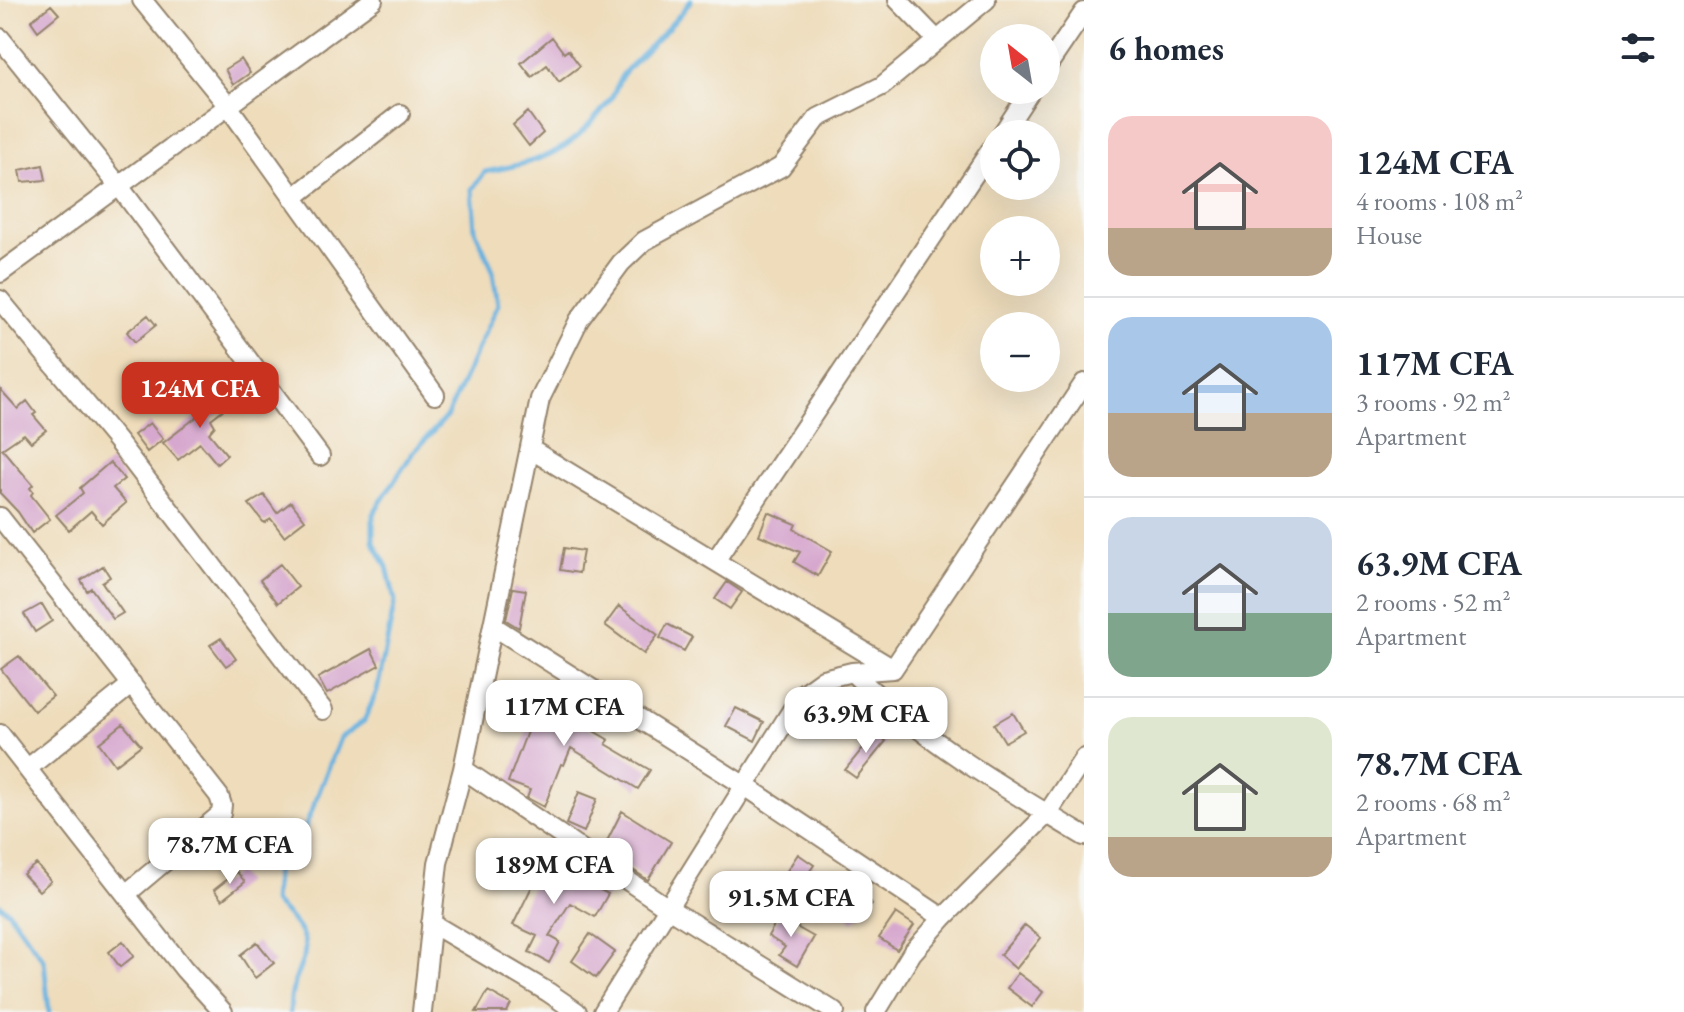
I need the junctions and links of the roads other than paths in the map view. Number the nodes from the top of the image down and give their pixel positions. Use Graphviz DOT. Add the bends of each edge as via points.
graph roads {
  1 [pos="142,0"];
  2 [pos="373,0"];
  3 [pos="898,0"];
  4 [pos="986,0"];
  5 [pos="1084,12"];
  6 [pos="0,38"];
  7 [pos="937,40"];
  8 [pos="1060,47"];
  9 [pos="228,106"];
  10 [pos="400,114"];
  11 [pos="980,166"];
  12 [pos="119,186"];
  13 [pos="293,198"];
  14 [pos="0,273"];
  15 [pos="0,300"];
  16 [pos="1084,383"];
  17 [pos="435,395"];
  18 [pos="530,449"];
  19 [pos="320,456"];
  20 [pos="0,517"];
  21 [pos="715,561"];
  22 [pos="493,626"];
  23 [pos="893,669"];
  24 [pos="852,672"];
  25 [pos="132,684"];
  26 [pos="323,710"];
  27 [pos="0,734"];
  28 [pos="1084,758"];
  29 [pos="28,768"];
  30 [pos="463,769"];
  31 [pos="745,786"];
  32 [pos="1047,814"];
  33 [pos="1084,836"];
  34 [pos="126,894"];
  35 [pos="668,908"];
  36 [pos="943,918"];
  37 [pos="431,923"];
  38 [pos="223,1012"];
  39 [pos="422,1012"];
  40 [pos="577,1012"];
  41 [pos="603,1012"];
  42 [pos="835,1012"];
  43 [pos="876,1012"];
  1 -- 9 [label="street"];
  2 -- 9 [label="street"];
  3 -- 7 [label="street"];
  4 -- 7 [label="street"];
  5 -- 8 [label="street"];
  6 -- 12 [label="street"];
  7 -- 18 [label="street" via="882,86 818,118 781,167 661,229 621,263 579,320 549,380"];
  9 -- 12 [label="street"];
  9 -- 13 [label="street"];
  10 -- 13 [label="street"];
  11 -- 21 [label="street"];
  12 -- 14 [label="street"];
  12 -- 19 [label="street"];
  13 -- 17 [label="street"];
  15 -- 26 [label="street" via="117,441"];
  16 -- 23 [label="street"];
  18 -- 21 [label="street"];
  18 -- 22 [label="street"];
  20 -- 25 [label="street"];
  21 -- 23 [label="street"];
  22 -- 30 [label="street"];
  22 -- 31 [label="street"];
  23 -- 24 [label="street"];
  24 -- 31 [label="street" via="823,679 802,694"];
  24 -- 32 [label="street" via="924,732"];
  25 -- 29 [label="street"];
  25 -- 34 [label="street" via="222,805 221,814"];
  27 -- 29 [label="street"];
  28 -- 32 [label="street"];
  29 -- 34 [label="street"];
  30 -- 35 [label="street"];
  30 -- 37 [label="street" via="438,863"];
  31 -- 35 [label="street"];
  31 -- 36 [label="street"];
  32 -- 33 [label="street"];
  32 -- 36 [label="street"];
  34 -- 38 [label="street"];
  35 -- 41 [label="street"];
  35 -- 42 [label="street"];
  36 -- 43 [label="street" via="912,953"];
  37 -- 39 [label="street"];
  37 -- 40 [label="street"];
}
